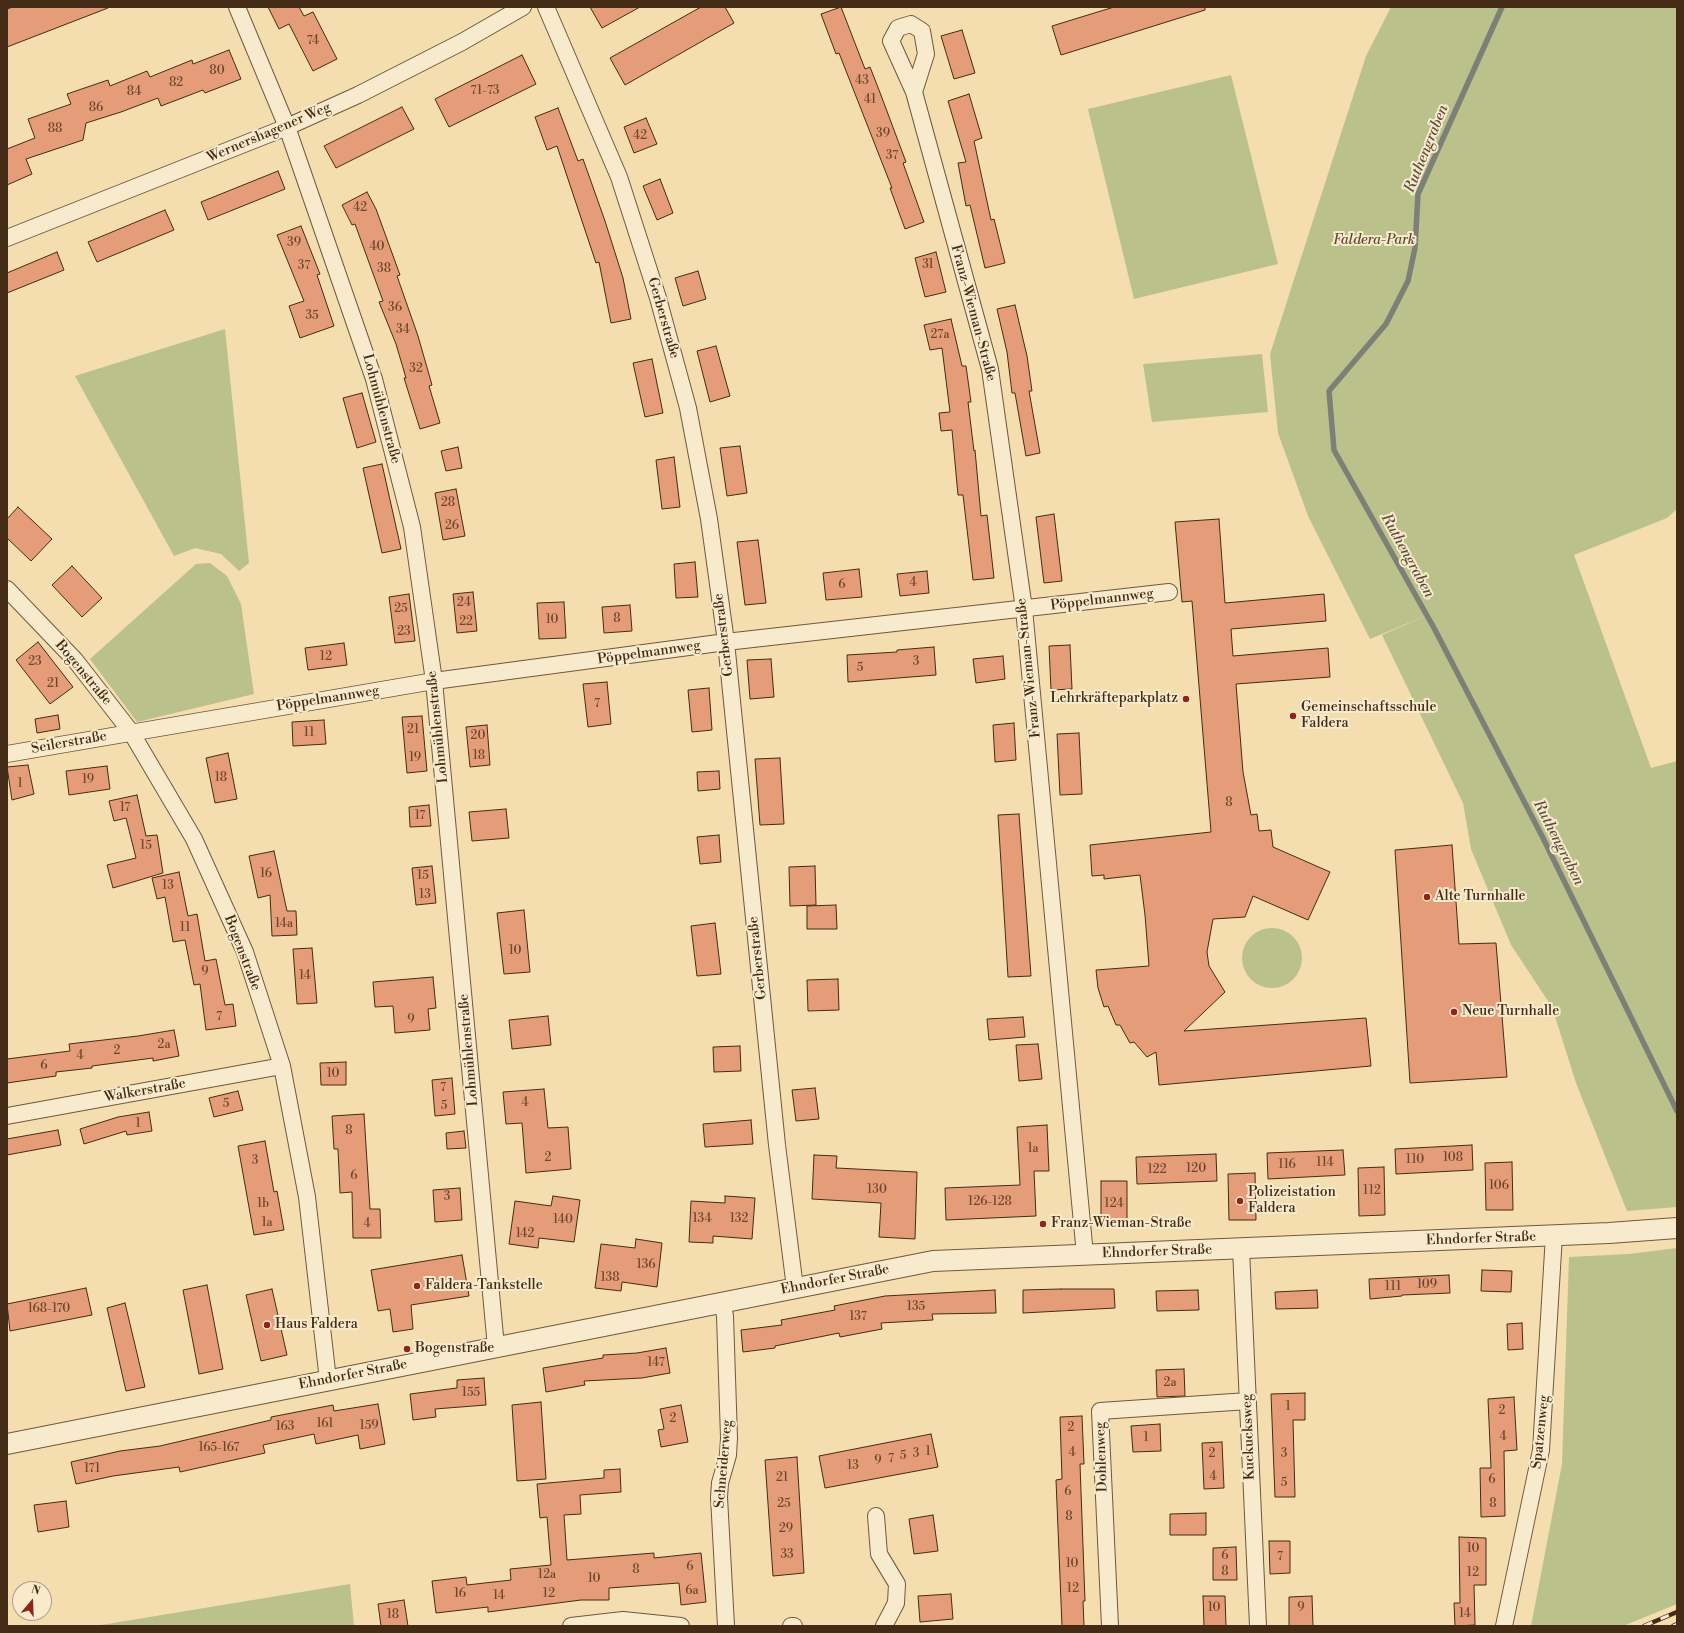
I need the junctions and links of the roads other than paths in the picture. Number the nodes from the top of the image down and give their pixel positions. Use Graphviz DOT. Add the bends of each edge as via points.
graph roads {
  1 [pos="237,7"];
  2 [pos="523,7"];
  3 [pos="546,7"];
  4 [pos="914,92"];
  5 [pos="288,126"];
  6 [pos="7,238"];
  7 [pos="7,589"];
  8 [pos="1169,592"];
  9 [pos="1024,609"];
  10 [pos="726,642"];
  11 [pos="434,681"];
  12 [pos="132,732"];
  13 [pos="7,754"];
  14 [pos="282,1066"];
  15 [pos="7,1116"];
  16 [pos="1677,1228"];
  17 [pos="1554,1236"];
  18 [pos="1241,1249"];
  19 [pos="1085,1255"];
  20 [pos="795,1288"];
  21 [pos="722,1302"];
  22 [pos="496,1347"];
  23 [pos="328,1380"];
  24 [pos="1248,1402"];
  25 [pos="7,1444"];
  26 [pos="876,1516"];
  27 [pos="571,1626"];
  28 [pos="681,1626"];
  29 [pos="726,1626"];
  30 [pos="791,1626"];
  31 [pos="794,1626"];
  32 [pos="884,1626"];
  33 [pos="1110,1626"];
  34 [pos="1258,1626"];
  35 [pos="1504,1626"];
  1 -- 5 [label="street, Lohmühlenstraße"];
  2 -- 5 [label="street, Wernershagener Weg" via="462,42 358,95"];
  3 -- 10 [label="street, Gerberstraße" via="619,177 658,298 689,415 709,519"];
  4 -- 9 [label="street, Franz-Wieman-Straße" via="990,370"];
  5 -- 6 [label="street, Wernershagener Weg"];
  5 -- 11 [label="street, Lohmühlenstraße" via="374,379 412,527"];
  7 -- 12 [label="street, Bogenstraße" via="75,660"];
  8 -- 9 [label="street, Pöppelmannweg"];
  9 -- 10 [label="street, Pöppelmannweg"];
  9 -- 19 [label="street, Franz-Wieman-Straße"];
  10 -- 11 [label="street, Pöppelmannweg"];
  10 -- 20 [label="street, Gerberstraße" via="777,1145"];
  11 -- 12 [label="street, Pöppelmannweg"];
  11 -- 22 [label="street, Lohmühlenstraße"];
  12 -- 13 [label="street, Seilerstraße"];
  12 -- 14 [label="street, Bogenstraße" via="197,846 245,952"];
  14 -- 15 [label="street, Walkerstraße"];
  14 -- 23 [label="street, Bogenstraße" via="307,1197"];
  16 -- 17 [label="street, Ehndorfer Straße"];
  17 -- 18 [label="street, Ehndorfer Straße"];
  17 -- 35 [label="street, Spatzenweg" via="1541,1450"];
  18 -- 19 [label="street, Ehndorfer Straße"];
  18 -- 24 [label="street, Kuckucksweg"];
  19 -- 20 [label="street, Ehndorfer Straße" via="933,1261"];
  20 -- 21 [label="street, Ehndorfer Straße"];
  21 -- 22 [label="street, Ehndorfer Straße"];
  21 -- 29 [label="street, Schneiderweg" via="725,1316 729,1438 719,1497"];
  22 -- 23 [label="street, Ehndorfer Straße"];
  23 -- 25 [label="street, Ehndorfer Straße"];
  24 -- 33 [label="street, Dohlenweg" via="1100,1411"];
  24 -- 34 [label="street, Kuckucksweg"];
  26 -- 32 [label="street" via="879,1554 897,1588 896,1603"];
  27 -- 28 [label="street" via="623,1620"];
  30 -- 31 [label="street"];
}
